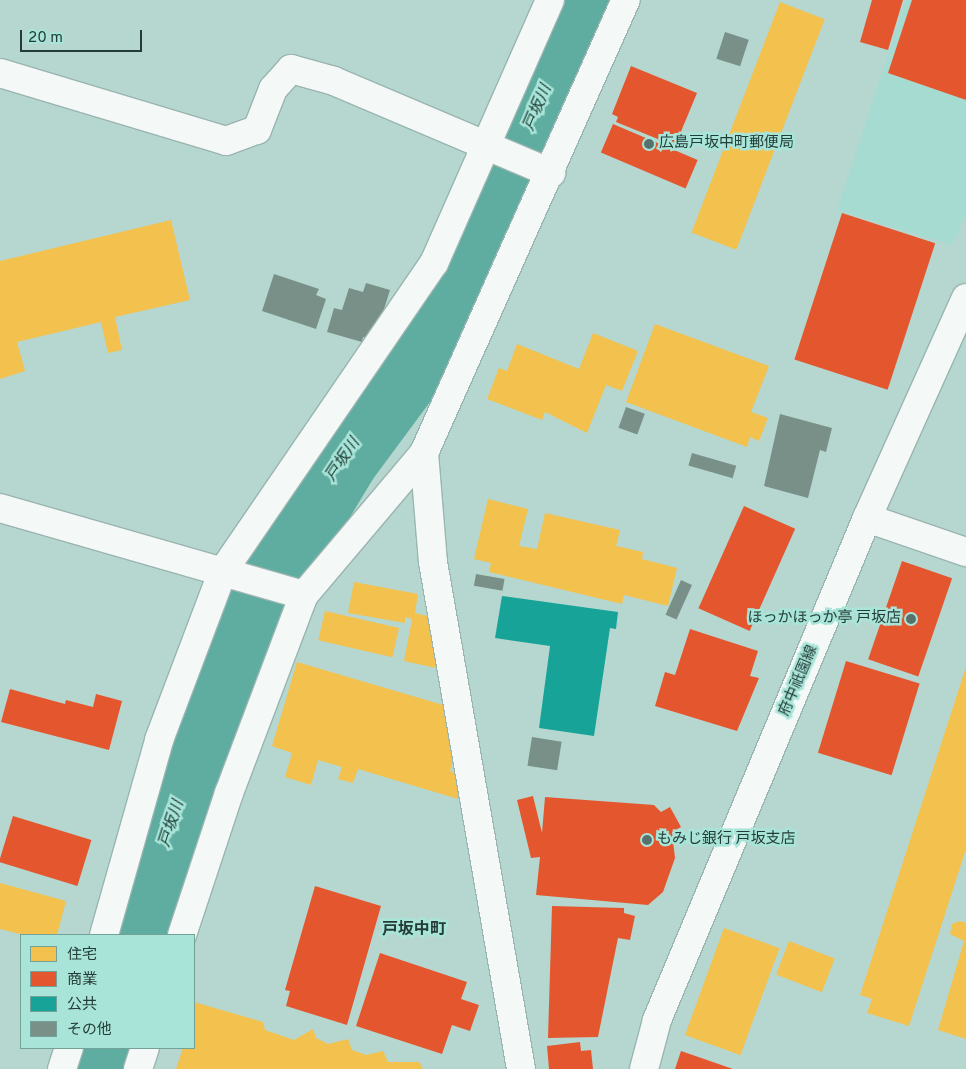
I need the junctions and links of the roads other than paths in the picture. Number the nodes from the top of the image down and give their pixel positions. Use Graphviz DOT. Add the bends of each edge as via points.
graph roads {
  1 [pos="550,0"];
  2 [pos="626,0"];
  3 [pos="0,73"];
  4 [pos="495,149"];
  5 [pos="543,170"];
  6 [pos="966,298"];
  7 [pos="424,453"];
  8 [pos="0,508"];
  9 [pos="867,518"];
  10 [pos="966,552"];
  11 [pos="232,574"];
  12 [pos="293,592"];
  13 [pos="104,934"];
  14 [pos="182,934"];
  15 [pos="69,1049"];
  16 [pos="145,1049"];
  17 [pos="62,1069"];
  18 [pos="138,1069"];
  19 [pos="521,1069"];
  20 [pos="644,1069"];
  1 -- 4 [label="street"];
  2 -- 5 [label="street"];
  3 -- 4 [label="street" via="226,141 257,130 273,89 291,69 334,81"];
  4 -- 5 [label="street"];
  4 -- 11 [label="street" via="434,263"];
  5 -- 7 [label="street"];
  6 -- 9 [label="street, 府中祇園線"];
  7 -- 12 [label="street"];
  7 -- 19 [label="street" via="433,562"];
  8 -- 11 [label="street"];
  9 -- 10 [label="street"];
  9 -- 20 [label="street, 府中祇園線" via="657,1020"];
  11 -- 12 [label="street"];
  11 -- 13 [label="street" via="159,740"];
  12 -- 14 [label="street"];
  15 -- 17 [label="street"];
  16 -- 18 [label="street"];
}
